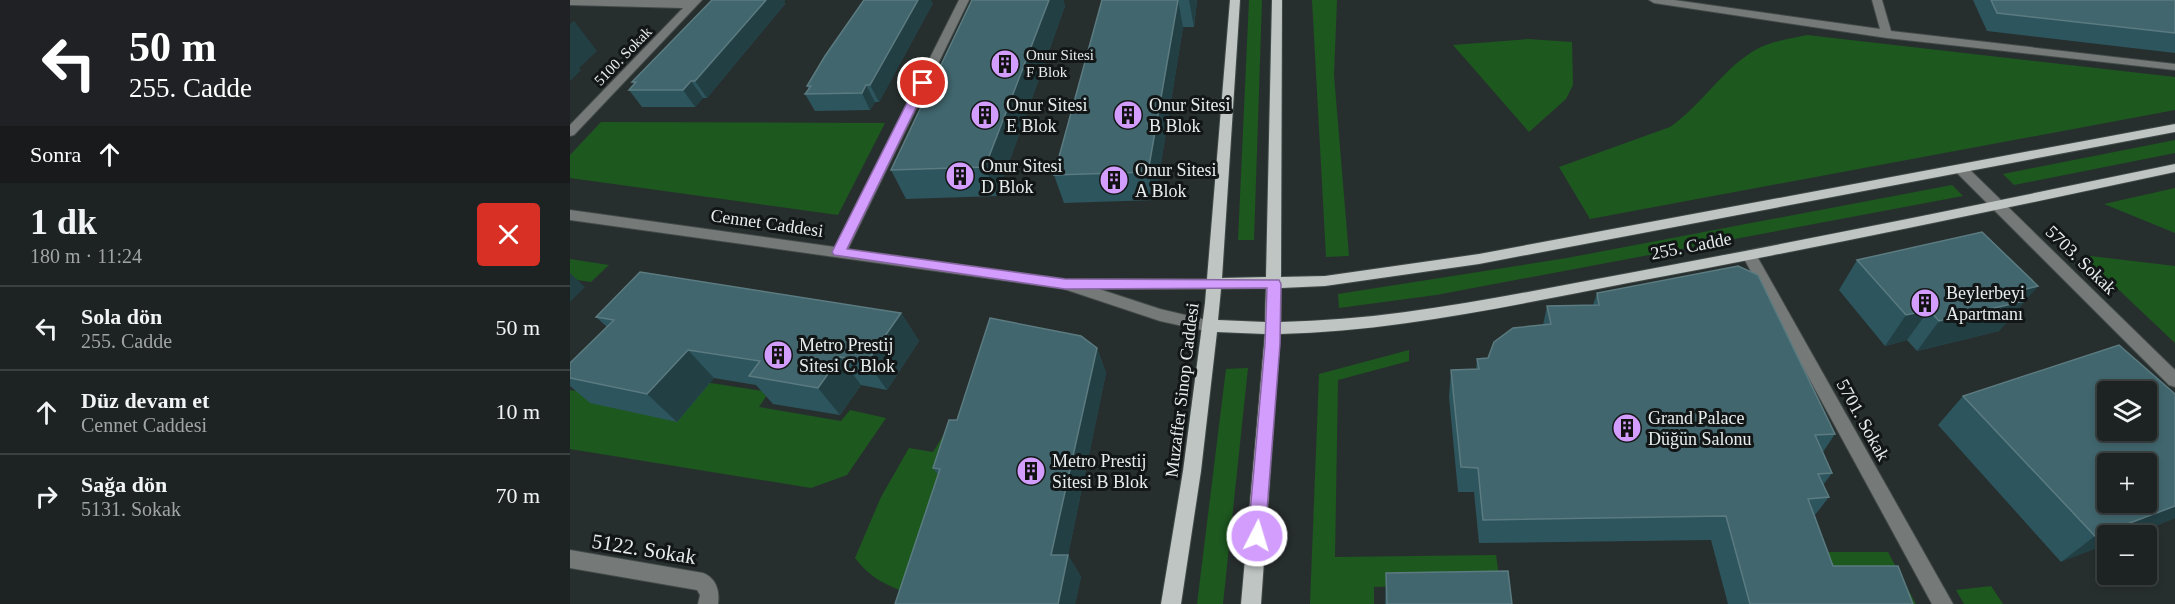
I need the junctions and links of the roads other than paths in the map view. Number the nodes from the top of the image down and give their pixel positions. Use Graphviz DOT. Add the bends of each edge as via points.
graph roads {
  1 [pos="964,0"];
  2 [pos="1235,0"];
  3 [pos="1277,0"];
  4 [pos="1654,0"];
  5 [pos="1877,0"];
  6 [pos="570,2"];
  7 [pos="695,3"];
  8 [pos="1887,35"];
  9 [pos="2175,67"];
  10 [pos="2175,128"];
  11 [pos="570,132"];
  12 [pos="2175,168"];
  13 [pos="1960,169"];
  14 [pos="1997,205"];
  15 [pos="570,215"];
  16 [pos="838,252"];
  17 [pos="1749,255"];
  18 [pos="1065,284"];
  19 [pos="1215,284"];
  20 [pos="1274,284"];
  21 [pos="1210,326"];
  22 [pos="1273,330"];
  23 [pos="2175,380"];
  24 [pos="570,559"];
  25 [pos="708,595"];
  26 [pos="1172,604"];
  27 [pos="1251,604"];
  28 [pos="1943,604"];
  1 -- 16 [label="street"];
  2 -- 19 [label="main road, Muzaffer Sinop Caddesi"];
  3 -- 20 [label="main road"];
  4 -- 8 [label="street"];
  5 -- 8 [label="street"];
  6 -- 7 [label="street"];
  7 -- 11 [label="street, 5100. Sokak"];
  8 -- 9 [label="street"];
  10 -- 13 [label="main road, 255. Cadde"];
  12 -- 14 [label="main road, 255. Cadde"];
  13 -- 14 [label="street, 5703. Sokak"];
  13 -- 20 [label="main road, 255. Cadde" via="1479,259 1325,281"];
  14 -- 17 [label="main road, 255. Cadde"];
  14 -- 23 [label="street, 5703. Sokak"];
  15 -- 16 [label="street, Cennet Caddesi"];
  16 -- 18 [label="street, Cennet Caddesi"];
  17 -- 22 [label="main road, 255. Cadde" via="1419,314"];
  17 -- 28 [label="street, 5701. Sokak"];
  18 -- 19 [label="street, Cennet Caddesi"];
  18 -- 21 [label="street, Cennet Caddesi" via="1160,315"];
  19 -- 20 [label="main road, 255. Cadde"];
  19 -- 21 [label="main road, Muzaffer Sinop Caddesi"];
  20 -- 22 [label="main road"];
  21 -- 22 [label="main road, 255. Cadde"];
  21 -- 26 [label="main road, Muzaffer Sinop Caddesi"];
  22 -- 27 [label="main road"];
  24 -- 25 [label="street, 5122. Sokak" via="696,579 703,582"];
}
